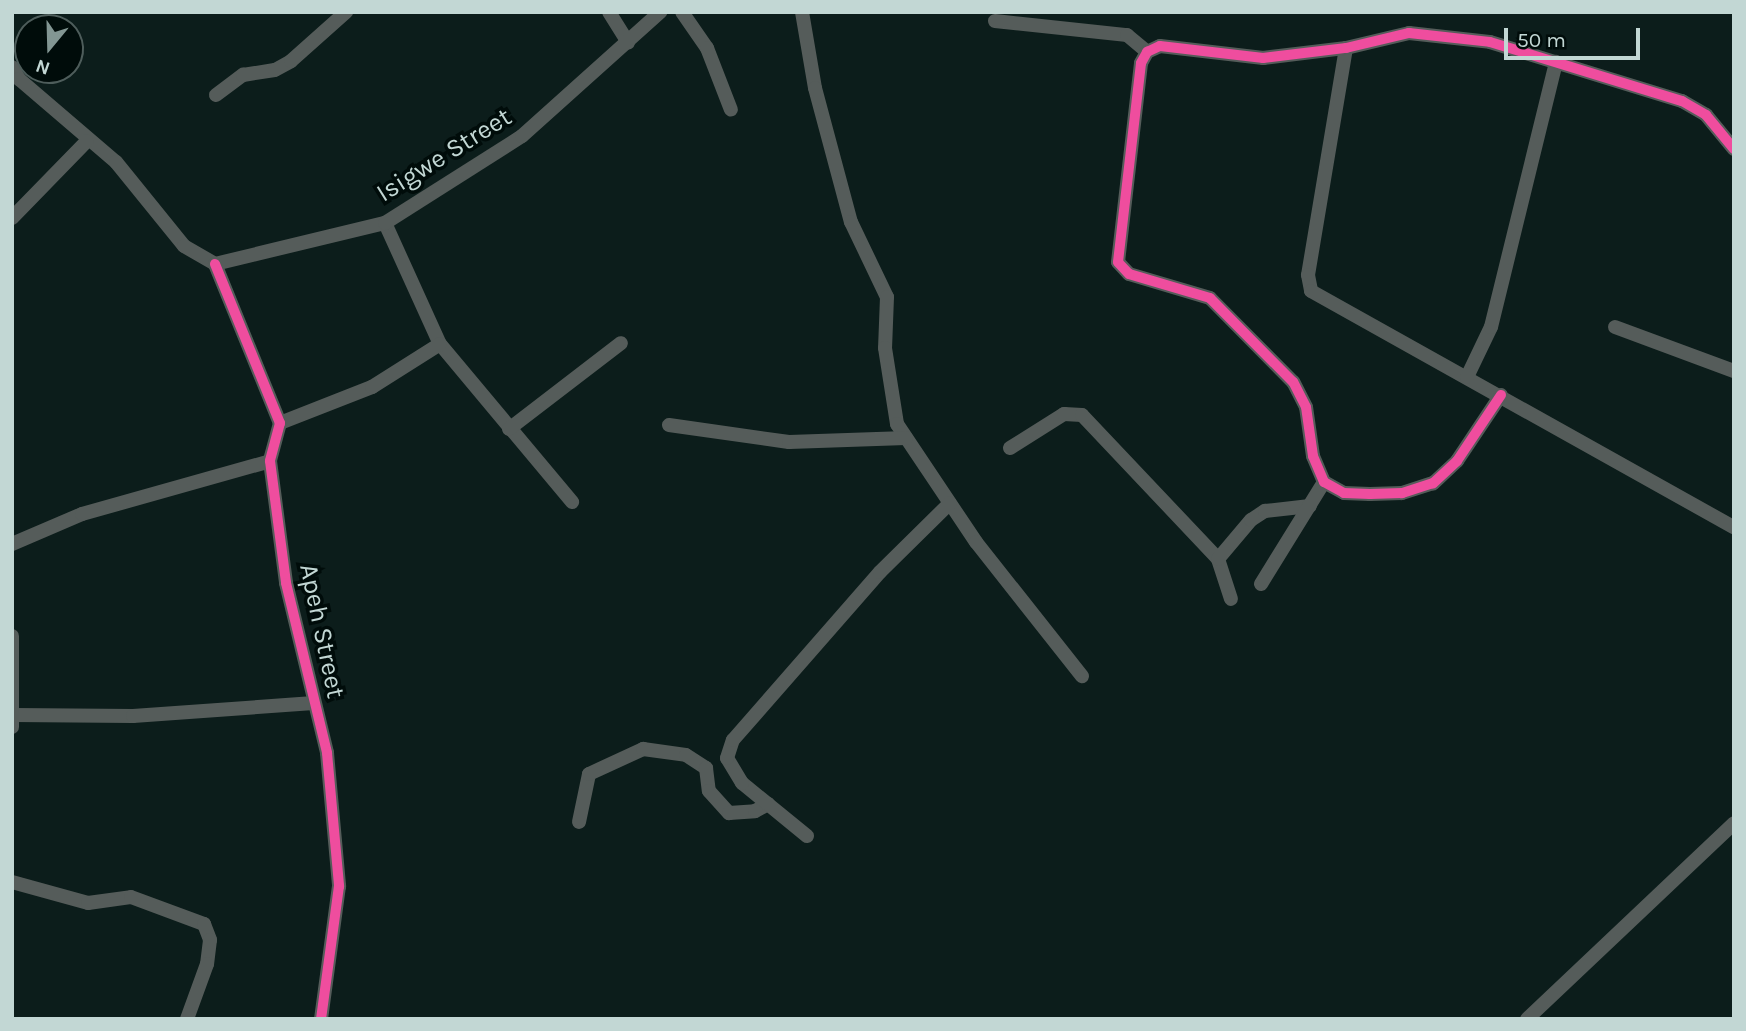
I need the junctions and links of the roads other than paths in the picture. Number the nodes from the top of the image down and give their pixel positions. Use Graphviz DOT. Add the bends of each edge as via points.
graph roads {
  1 [pos="346,12"];
  2 [pos="610,12"];
  3 [pos="660,12"];
  4 [pos="681,12"];
  5 [pos="802,12"];
  6 [pos="995,21"];
  7 [pos="628,43"];
  8 [pos="1346,48"];
  9 [pos="1147,52"];
  10 [pos="1556,62"];
  11 [pos="12,67"];
  12 [pos="216,95"];
  13 [pos="731,110"];
  14 [pos="87,141"];
  15 [pos="1734,149"];
  16 [pos="12,218"];
  17 [pos="385,223"];
  18 [pos="215,264"];
  19 [pos="1615,327"];
  20 [pos="621,343"];
  21 [pos="440,344"];
  22 [pos="1734,371"];
  23 [pos="1467,377"];
  24 [pos="1501,395"];
  25 [pos="280,423"];
  26 [pos="669,425"];
  27 [pos="509,429"];
  28 [pos="906,438"];
  29 [pos="1010,448"];
  30 [pos="270,461"];
  31 [pos="1324,482"];
  32 [pos="572,502"];
  33 [pos="950,503"];
  34 [pos="1310,506"];
  35 [pos="1734,527"];
  36 [pos="12,544"];
  37 [pos="1218,559"];
  38 [pos="1261,584"];
  39 [pos="1231,599"];
  40 [pos="12,636"];
  41 [pos="1082,676"];
  42 [pos="314,703"];
  43 [pos="13,721"];
  44 [pos="768,804"];
  45 [pos="579,822"];
  46 [pos="1734,823"];
  47 [pos="807,836"];
  48 [pos="12,882"];
  49 [pos="187,1019"];
  50 [pos="321,1019"];
  51 [pos="1527,1019"];
  1 -- 12 [label="street" via="291,61 275,70 243,75"];
  2 -- 7 [label="street"];
  3 -- 7 [label="street, Isigwe Street"];
  4 -- 13 [label="street" via="707,48"];
  5 -- 28 [label="street" via="815,88 851,222 887,297 885,348 897,424"];
  6 -- 9 [label="street" via="1127,35"];
  7 -- 17 [label="street, Isigwe Street" via="522,136"];
  8 -- 9 [label="street" via="1263,58 1160,46"];
  8 -- 10 [label="street" via="1409,33 1490,42"];
  8 -- 23 [label="street" via="1308,275 1311,291"];
  9 -- 31 [label="street" via="1139,76 1118,262 1129,274 1210,298 1293,382 1306,407 1314,456"];
  10 -- 15 [label="street" via="1682,101 1706,115"];
  10 -- 23 [label="street" via="1491,327"];
  11 -- 14 [label="street" via="19,79"];
  14 -- 16 [label="street"];
  14 -- 18 [label="street" via="116,162 184,246"];
  17 -- 18 [label="street, Isigwe Street"];
  17 -- 21 [label="street"];
  18 -- 25 [label="street"];
  19 -- 22 [label="street"];
  20 -- 27 [label="street"];
  21 -- 25 [label="street" via="372,387"];
  21 -- 27 [label="street"];
  23 -- 24 [label="street"];
  24 -- 31 [label="street" via="1457,461 1433,483 1402,493 1370,494 1344,493"];
  24 -- 35 [label="street"];
  25 -- 30 [label="street, Apeh Street"];
  26 -- 28 [label="street" via="789,442"];
  27 -- 32 [label="street"];
  28 -- 33 [label="street"];
  29 -- 37 [label="street" via="1064,414 1082,415"];
  30 -- 36 [label="street" via="82,514"];
  30 -- 42 [label="street, Apeh Street" via="286,583"];
  31 -- 34 [label="street"];
  33 -- 41 [label="street"];
  33 -- 44 [label="street" via="880,572 733,740 727,758 742,783"];
  34 -- 37 [label="street" via="1265,511 1251,520"];
  34 -- 38 [label="street"];
  37 -- 39 [label="street"];
  40 -- 43 [label="street"];
  42 -- 43 [label="street"];
  42 -- 50 [label="street, Apeh Street" via="327,752 340,886"];
  44 -- 45 [label="street" via="755,811 729,813 709,791 706,768 686,755 643,749 589,774"];
  44 -- 47 [label="street"];
  46 -- 51 [label="street"];
  48 -- 49 [label="street" via="88,903 131,897 205,924 210,940 207,964"];
}
